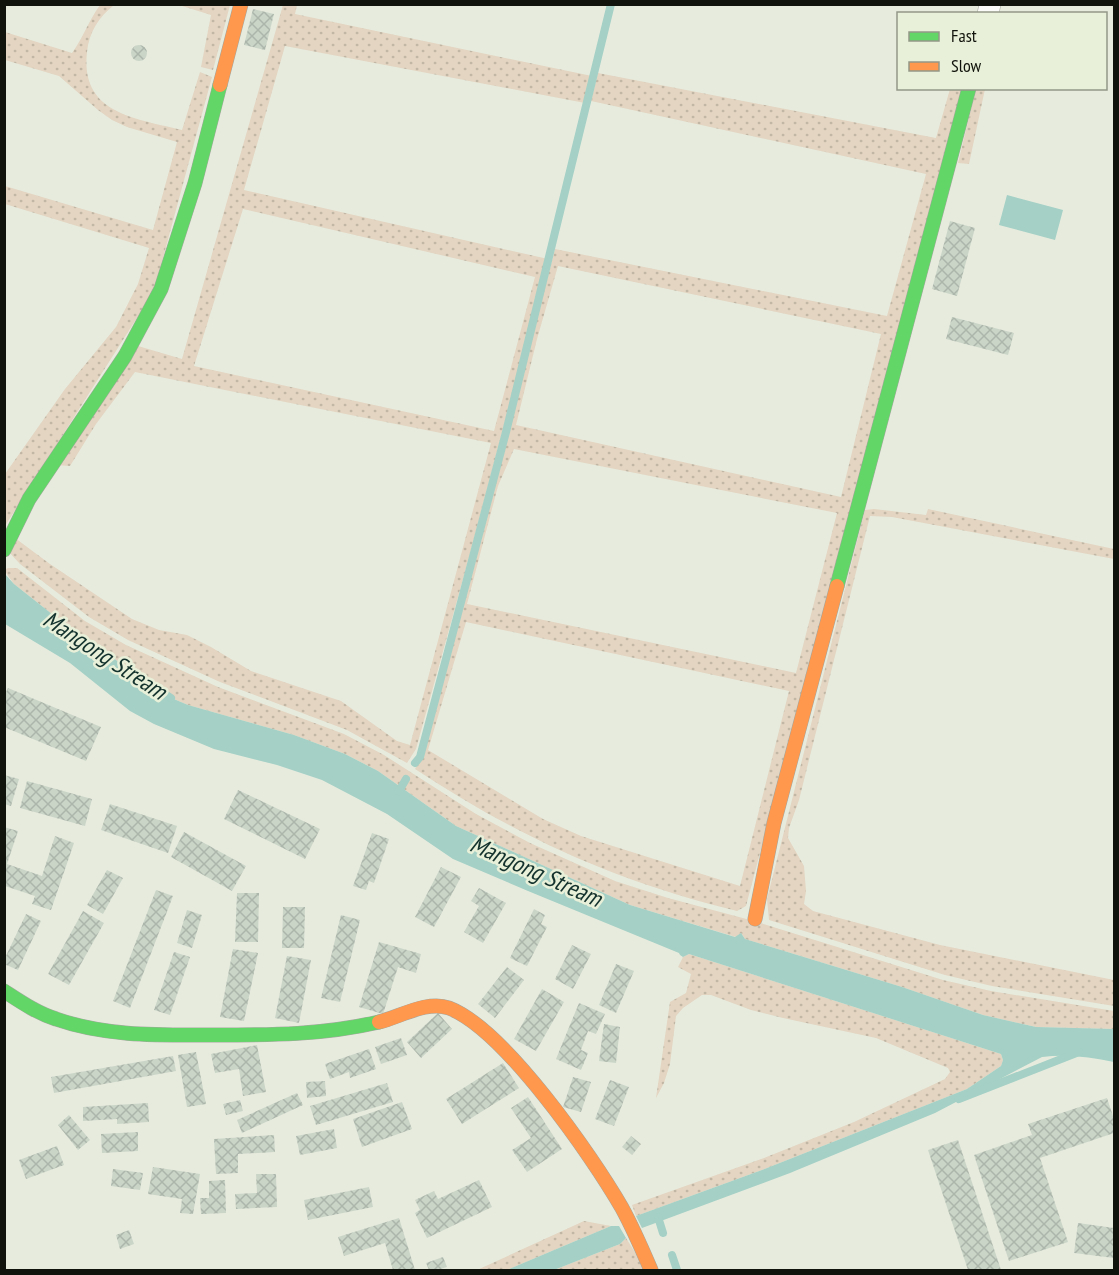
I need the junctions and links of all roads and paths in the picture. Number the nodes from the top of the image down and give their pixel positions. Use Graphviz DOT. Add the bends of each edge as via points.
graph roads {
  1 [pos="241,4"];
  2 [pos="968,90"];
  3 [pos="4,550"];
  4 [pos="755,919"];
  5 [pos="4,991"];
  6 [pos="651,1270"];
  1 -- 3 [label="street" via="195,183 160,289 124,356 29,499"];
  2 -- 4 [label="street" via="774,823"];
  5 -- 6 [label="street" via="69,1025 146,1035 336,1031 439,1005 463,1014 480,1025 518,1064 587,1156 615,1197"];
}
